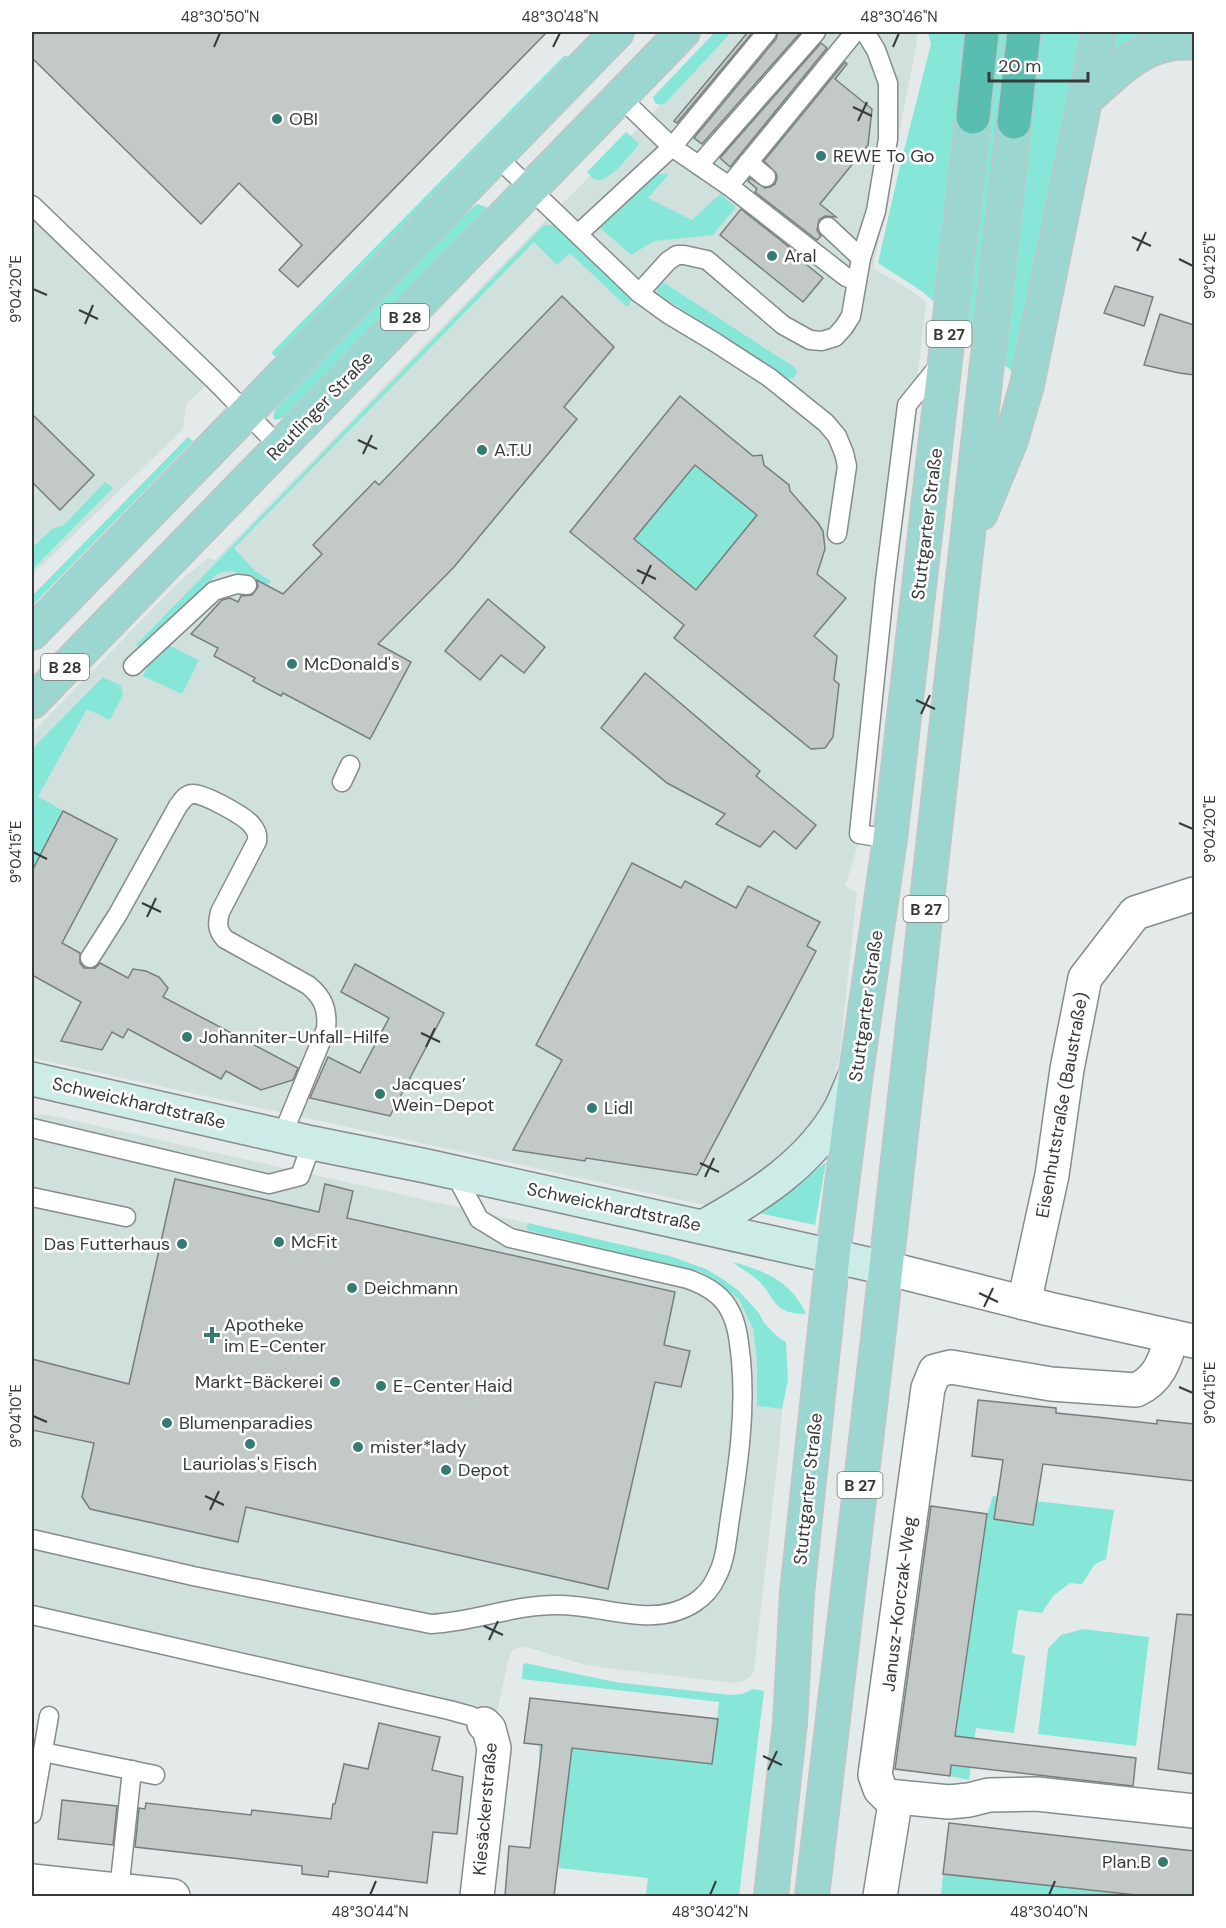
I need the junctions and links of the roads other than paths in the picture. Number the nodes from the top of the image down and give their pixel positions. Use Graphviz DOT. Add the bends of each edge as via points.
graph roads {
  1 [pos="617,32"];
  2 [pos="683,32"];
  3 [pos="767,32"];
  4 [pos="816,32"];
  5 [pos="855,32"];
  6 [pos="865,32"];
  7 [pos="982,32"];
  8 [pos="1024,32"];
  9 [pos="1099,32"];
  10 [pos="1194,43"];
  11 [pos="620,97"];
  12 [pos="1085,100"];
  13 [pos="973,117"];
  14 [pos="1014,122"];
  15 [pos="672,147"];
  16 [pos="496,156"];
  17 [pos="748,162"];
  18 [pos="699,165"];
  19 [pos="766,177"];
  20 [pos="729,186"];
  21 [pos="531,189"];
  22 [pos="32,205"];
  23 [pos="828,227"];
  24 [pos="578,234"];
  25 [pos="861,258"];
  26 [pos="857,281"];
  27 [pos="639,293"];
  28 [pos="246,412"];
  29 [pos="280,447"];
  30 [pos="837,534"];
  31 [pos="966,551"];
  32 [pos="247,585"];
  33 [pos="32,633"];
  34 [pos="133,666"];
  35 [pos="32,702"];
  36 [pos="350,765"];
  37 [pos="342,782"];
  38 [pos="1194,894"];
  39 [pos="90,958"];
  40 [pos="855,1073"];
  41 [pos="36,1082"];
  42 [pos="32,1128"];
  43 [pos="297,1139"];
  44 [pos="454,1172"];
  45 [pos="32,1197"];
  46 [pos="126,1217"];
  47 [pos="703,1227"];
  48 [pos="832,1255"];
  49 [pos="886,1268"];
  50 [pos="1024,1303"];
  51 [pos="1183,1339"];
  52 [pos="32,1539"];
  53 [pos="32,1615"];
  54 [pos="50,1716"];
  55 [pos="484,1724"];
  56 [pos="43,1752"];
  57 [pos="132,1770"];
  58 [pos="155,1775"];
  59 [pos="896,1797"];
  60 [pos="1194,1811"];
  61 [pos="32,1814"];
  62 [pos="32,1881"];
  63 [pos="119,1891"];
  64 [pos="173,1896"];
  65 [pos="477,1896"];
  66 [pos="771,1896"];
  67 [pos="812,1896"];
  68 [pos="880,1896"];
  1 -- 16 [label="main road, B 28"];
  2 -- 11 [label="main road, Reutlinger Straße / B 28"];
  3 -- 15 [label="lane"];
  4 -- 18 [label="lane"];
  5 -- 17 [label="lane"];
  6 -- 25 [label="lane" via="888,82 888,139 876,211"];
  7 -- 13 [label="highway, B 27"];
  8 -- 14 [label="highway, B 27"];
  9 -- 12 [label="main road"];
  10 -- 12 [label="main road" via="1144,51"];
  11 -- 15 [label="lane"];
  11 -- 21 [label="main road, Reutlinger Straße / B 28"];
  12 -- 31 [label="main road" via="1027,385 1011,441"];
  13 -- 40 [label="main road, Stuttgarter Straße / B 27" via="890,839"];
  14 -- 31 [label="main road, B 27"];
  15 -- 18 [label="lane"];
  15 -- 24 [label="lane"];
  16 -- 21 [label="lane"];
  16 -- 28 [label="main road, B 28"];
  17 -- 19 [label="lane"];
  17 -- 20 [label="lane"];
  18 -- 20 [label="lane"];
  20 -- 26 [label="lane" via="846,277"];
  21 -- 24 [label="lane"];
  21 -- 29 [label="main road, Reutlinger Straße / B 28"];
  22 -- 28 [label="lane"];
  23 -- 25 [label="lane"];
  24 -- 27 [label="lane"];
  25 -- 26 [label="lane"];
  26 -- 27 [label="lane" via="851,316 835,337 822,341 810,340 783,325 707,260 696,257 677,255"];
  27 -- 30 [label="lane" via="770,378 837,436 847,466"];
  28 -- 29 [label="lane"];
  28 -- 33 [label="main road, B 28"];
  29 -- 35 [label="main road, Reutlinger Straße / B 28"];
  31 -- 49 [label="main road, B 27"];
  32 -- 34 [label="lane" via="214,591"];
  36 -- 37 [label="lane"];
  38 -- 50 [label="street, Eisenhutstraße (Baustraße)" via="1135,913 1085,978 1052,1174"];
  39 -- 43 [label="lane" via="184,798 202,796 245,818 258,833 257,841 220,912 218,932 308,985 324,1003 327,1016"];
  40 -- 47 [label="main road" via="842,1107 799,1162 770,1186"];
  40 -- 48 [label="main road, Stuttgarter Straße / B 27"];
  41 -- 43 [label="main road, Schweickhardtstraße"];
  42 -- 43 [label="lane" via="269,1185 300,1176"];
  43 -- 44 [label="main road, Schweickhardtstraße"];
  44 -- 47 [label="main road, Schweickhardtstraße"];
  44 -- 52 [label="lane" via="479,1219 510,1238 688,1279 717,1295 730,1310 740,1348 741,1437 725,1546 718,1574 708,1592 680,1611 659,1616 549,1605 431,1624"];
  45 -- 46 [label="lane"];
  47 -- 48 [label="main road, Schweickhardtstraße"];
  48 -- 49 [label="main road, Schweickhardtstraße"];
  48 -- 66 [label="main road, Stuttgarter Straße / B 27"];
  49 -- 50 [label="street, Schweickhardtstraße"];
  49 -- 67 [label="main road, B 27"];
  50 -- 51 [label="street, Schweickhardtstraße"];
  51 -- 59 [label="street, Janusz-Korczak-Weg" via="1148,1385 1136,1390 1051,1384 951,1367 935,1371 928,1388 875,1774 880,1789 887,1796"];
  53 -- 55 [label="lane" via="461,1713"];
  54 -- 56 [label="lane"];
  55 -- 65 [label="street, Kiesäckerstraße" via="494,1748"];
  56 -- 57 [label="lane"];
  56 -- 61 [label="lane"];
  57 -- 58 [label="lane"];
  57 -- 63 [label="lane"];
  59 -- 60 [label="street" via="949,1802 1037,1794"];
  59 -- 68 [label="street"];
  62 -- 63 [label="street"];
  63 -- 64 [label="street"];
}
